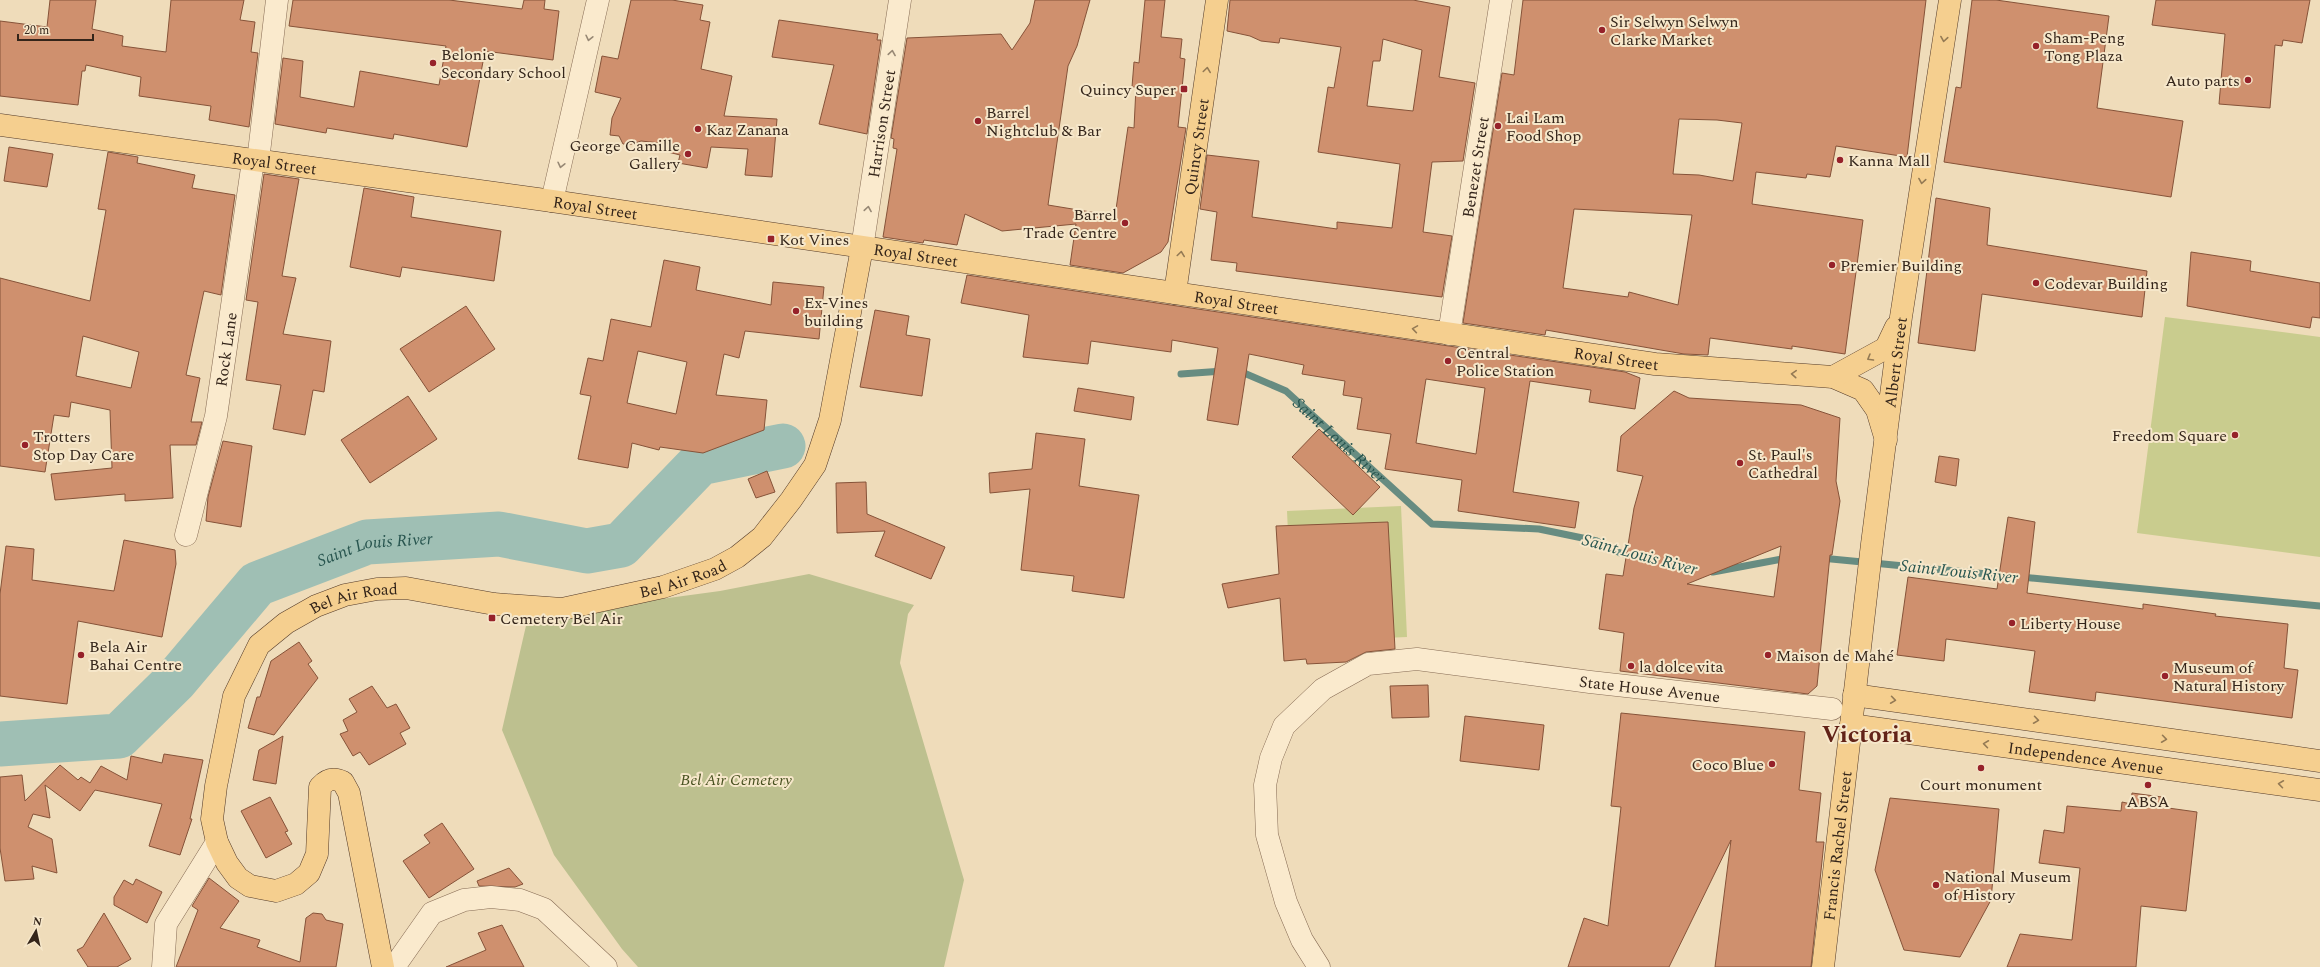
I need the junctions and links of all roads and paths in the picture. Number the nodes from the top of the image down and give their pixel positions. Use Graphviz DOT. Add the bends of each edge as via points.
graph roads {
  1 [pos="277,0"];
  2 [pos="598,0"];
  3 [pos="900,0"];
  4 [pos="1217,0"];
  5 [pos="1501,0"];
  6 [pos="1950,0"];
  7 [pos="0,125"];
  8 [pos="255,161"];
  9 [pos="552,201"];
  10 [pos="862,248"];
  11 [pos="1175,293"];
  12 [pos="1901,317"];
  13 [pos="1449,334"];
  14 [pos="1833,377"];
  15 [pos="1886,440"];
  16 [pos="186,535"];
  17 [pos="1854,695"];
  18 [pos="1832,710"];
  19 [pos="1850,725"];
  20 [pos="2320,761"];
  21 [pos="2320,790"];
  22 [pos="216,842"];
  23 [pos="163,967"];
  24 [pos="383,967"];
  25 [pos="394,967"];
  26 [pos="606,967"];
  27 [pos="1319,967"];
  28 [pos="1823,967"];
  1 -- 8 [label="street, Rock Lane"];
  2 -- 9 [label="street, one-way"];
  10 -- 3 [label="street, Harrison Street, one-way"];
  11 -- 4 [label="main road, Quincy Street, one-way"];
  5 -- 13 [label="street, Benezet Street"];
  6 -- 12 [label="main road, Albert Street, one-way"];
  7 -- 8 [label="main road, Royal Street"];
  8 -- 9 [label="main road, Royal Street"];
  8 -- 16 [label="street, Rock Lane" via="216,416"];
  9 -- 10 [label="main road, Royal Street"];
  10 -- 11 [label="main road, Royal Street"];
  10 -- 22 [label="main road, Bel Air Road" via="830,420 815,465 762,537 737,556 715,568 663,586 562,609 494,604 406,588 377,589 345,595 316,606 286,623 259,646 234,696 216,786 212,819"];
  13 -- 11 [label="main road, Royal Street, one-way"];
  12 -- 14 [label="main road, one-way" via="1886,348"];
  12 -- 15 [label="main road, Albert Street"];
  14 -- 13 [label="main road, Royal Street, one-way" via="1655,364"];
  14 -- 15 [label="main road, Royal Street" via="1863,390 1877,410"];
  15 -- 17 [label="main road, Albert Street"];
  17 -- 18 [label="street"];
  17 -- 19 [label="main road, Albert Street"];
  17 -- 20 [label="main road, Independence Avenue, one-way"];
  18 -- 19 [label="street"];
  18 -- 27 [label="street, State House Avenue" via="1417,659 1368,664 1323,689 1284,726 1271,758 1265,785 1267,835 1286,902 1302,940"];
  21 -- 19 [label="main road, Independence Avenue, one-way"];
  19 -- 28 [label="main road, Francis Rachel Street"];
  22 -- 23 [label="street" via="166,924"];
  22 -- 24 [label="main road, Bel Air Road" via="227,864 238,878 250,886 276,891 296,884 309,873 317,854 320,787 331,779 343,782 349,792"];
  25 -- 26 [label="street" via="432,913 464,900 491,897 520,900 544,909"];
}
